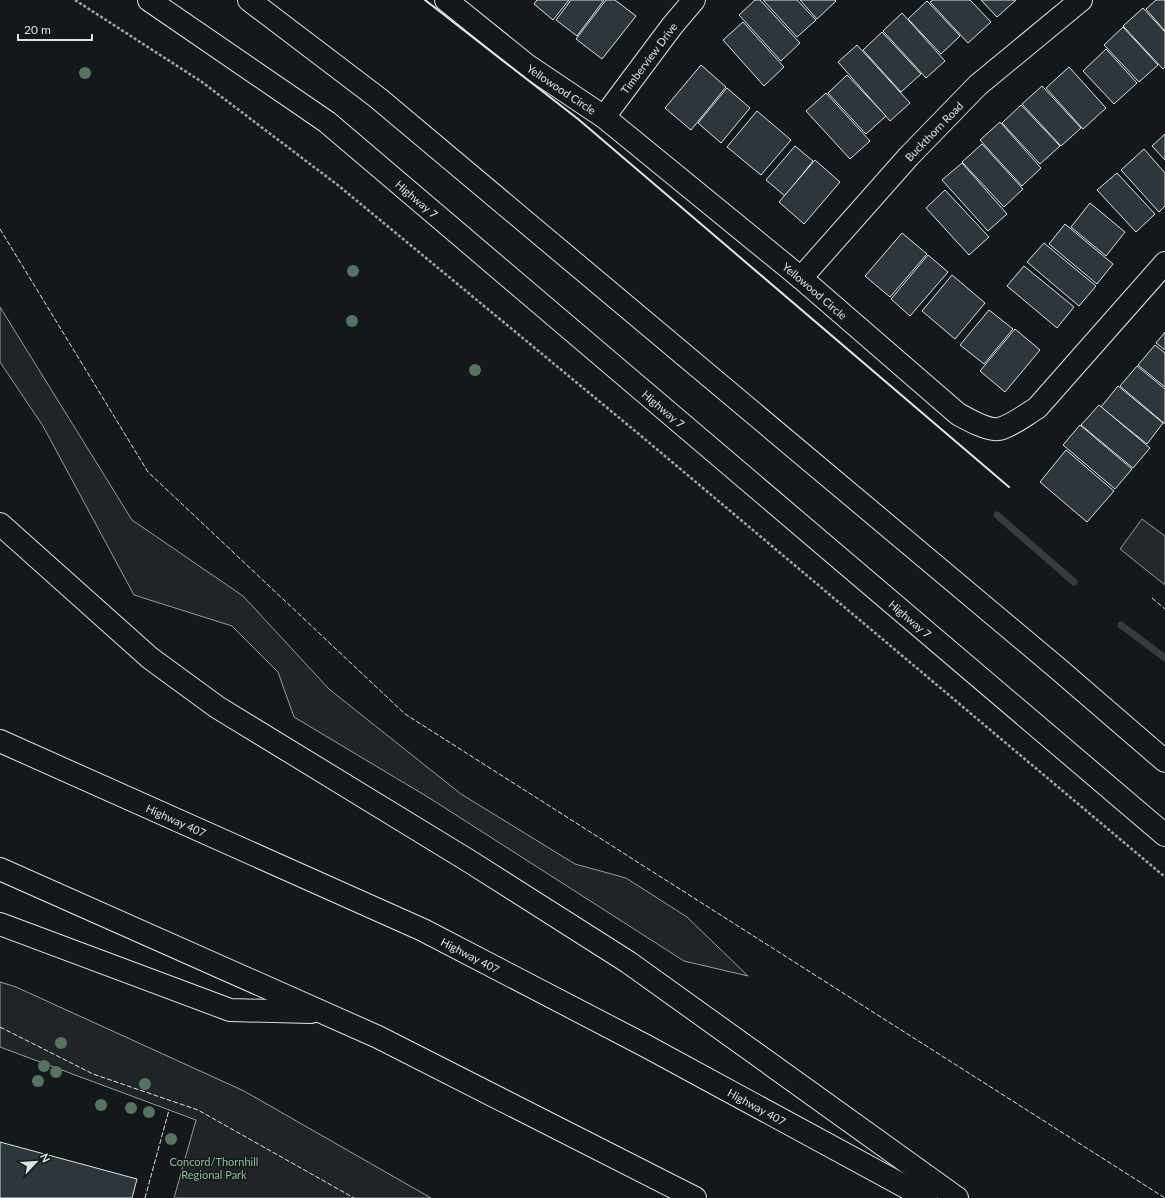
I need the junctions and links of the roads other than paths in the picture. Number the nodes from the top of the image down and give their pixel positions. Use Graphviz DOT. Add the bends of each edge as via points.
graph roads {
  1 [pos="148,0"];
  2 [pos="249,0"];
  3 [pos="446,0"];
  4 [pos="694,0"];
  5 [pos="1081,0"];
  6 [pos="604,118"];
  7 [pos="1165,263"];
  8 [pos="801,278"];
  9 [pos="0,524"];
  10 [pos="0,741"];
  11 [pos="1165,761"];
  12 [pos="1165,834"];
  13 [pos="0,869"];
  14 [pos="0,924"];
  15 [pos="321,1012"];
  16 [pos="695,1198"];
  17 [pos="926,1198"];
  18 [pos="957,1198"];
  1 -- 12 [label="main road, Highway 7" via="327,122"];
  2 -- 11 [label="main road" via="378,98"];
  3 -- 6 [label="main road, Yellowood Circle" via="528,66"];
  4 -- 6 [label="main road, Timberview Drive"];
  5 -- 8 [label="main road, Buckthorn Road" via="978,85 909,156"];
  6 -- 8 [label="main road, Yellowood Circle"];
  7 -- 8 [label="main road, Yellowood Circle" via="1037,408 998,429 979,425 958,414"];
  9 -- 18 [label="main road" via="150,658 217,707 628,962"];
  10 -- 17 [label="main road, Highway 407" via="423,930 646,1046"];
  13 -- 15 [label="main road"];
  14 -- 15 [label="main road" via="230,1010"];
  15 -- 16 [label="main road" via="378,1037"];
}
